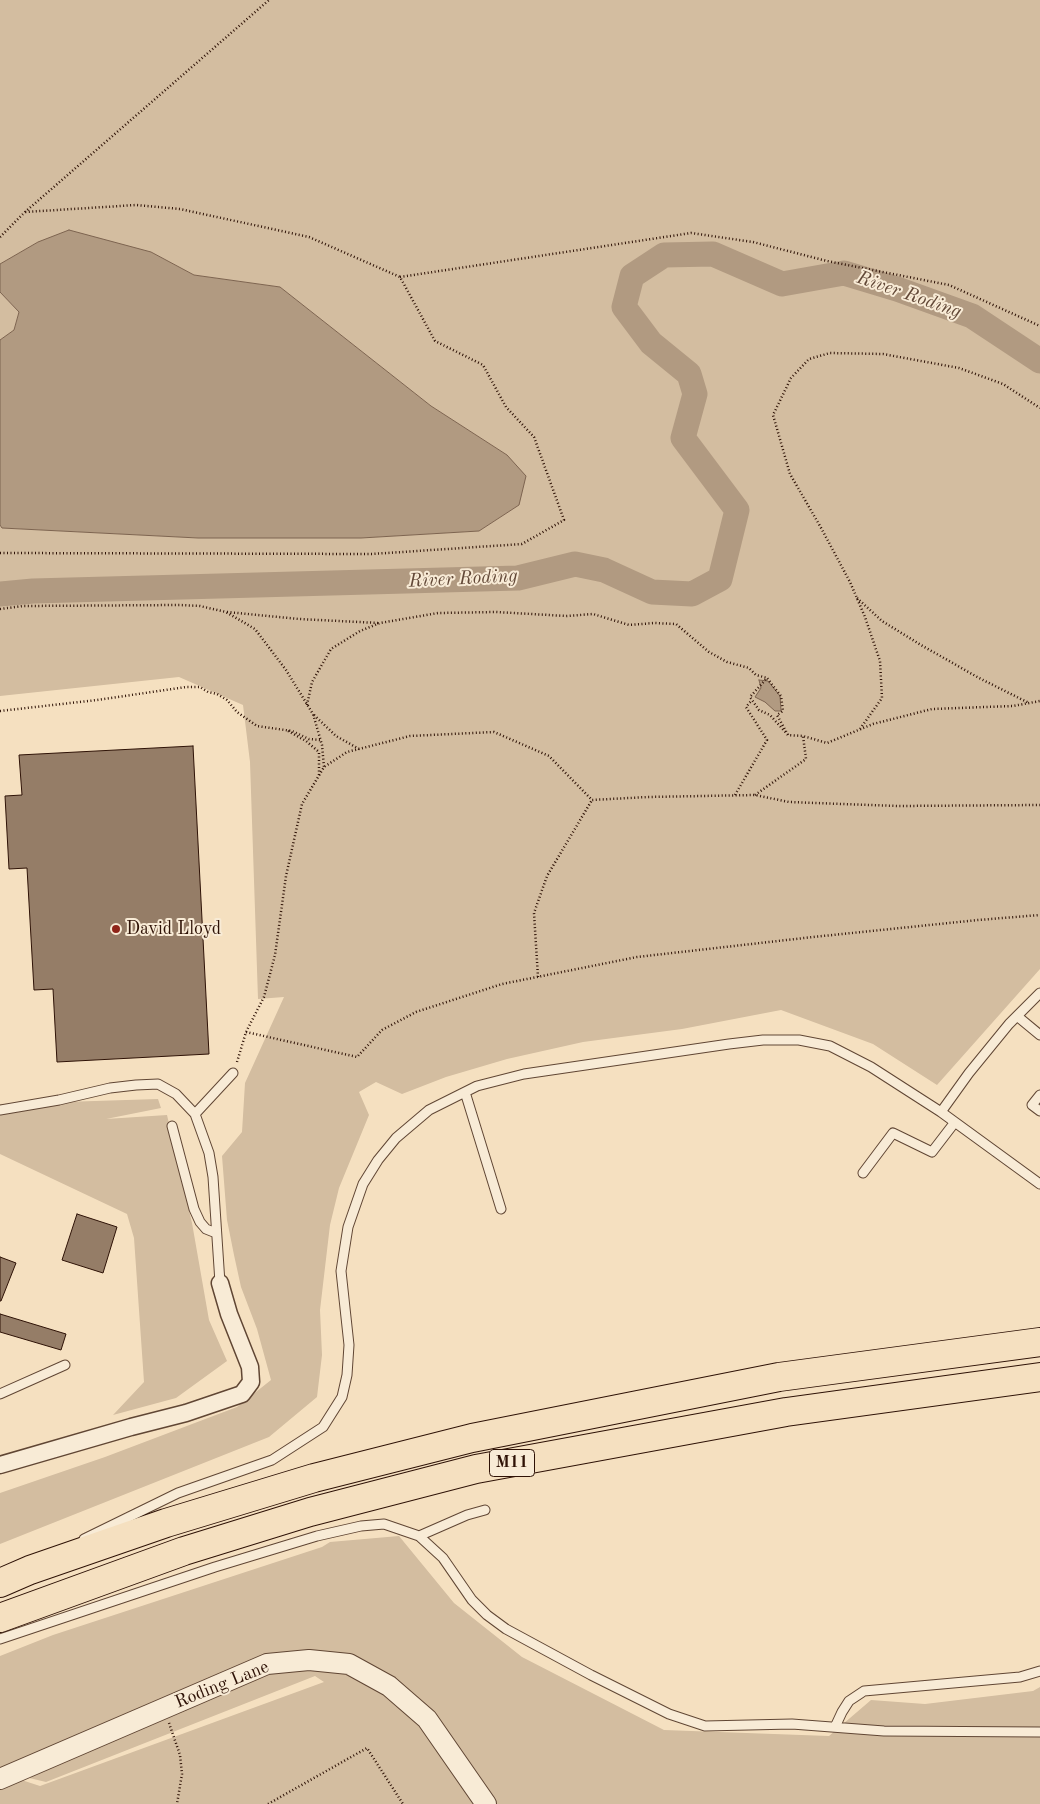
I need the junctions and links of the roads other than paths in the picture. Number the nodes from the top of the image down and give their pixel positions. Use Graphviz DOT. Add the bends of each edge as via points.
graph roads {
  1 [pos="1040,992"];
  2 [pos="1017,1016"];
  3 [pos="1040,1035"];
  4 [pos="233,1073"];
  5 [pos="465,1092"];
  6 [pos="1040,1095"];
  7 [pos="0,1110"];
  8 [pos="1040,1111"];
  9 [pos="941,1112"];
  10 [pos="195,1114"];
  11 [pos="956,1122"];
  12 [pos="172,1126"];
  13 [pos="863,1173"];
  14 [pos="1040,1184"];
  15 [pos="501,1209"];
  16 [pos="216,1233"];
  17 [pos="220,1283"];
  18 [pos="1040,1342"];
  19 [pos="66,1365"];
  20 [pos="1040,1377"];
  21 [pos="0,1394"];
  22 [pos="0,1465"];
  23 [pos="485,1510"];
  24 [pos="419,1536"];
  25 [pos="30,1570"];
  26 [pos="0,1582"];
  27 [pos="0,1618"];
  28 [pos="0,1639"];
  29 [pos="1040,1671"];
  30 [pos="835,1727"];
  31 [pos="1040,1732"];
  32 [pos="0,1779"];
  33 [pos="486,1804"];
  1 -- 2 [label="lane"];
  2 -- 3 [label="lane"];
  2 -- 9 [label="lane"];
  4 -- 10 [label="lane"];
  5 -- 9 [label="lane" via="524,1074 729,1044 799,1040 830,1046 871,1067"];
  5 -- 15 [label="lane"];
  5 -- 25 [label="lane" via="429,1110 396,1138 363,1184 348,1228 341,1271 349,1344 347,1375 342,1397 323,1427 272,1460 178,1493 102,1528"];
  6 -- 8 [label="lane" via="1032,1104"];
  7 -- 10 [label="lane" via="110,1088 158,1084 176,1094"];
  9 -- 11 [label="lane"];
  10 -- 16 [label="lane" via="209,1153"];
  11 -- 13 [label="lane" via="932,1152 893,1133"];
  11 -- 14 [label="lane"];
  12 -- 16 [label="lane" via="194,1209 206,1229"];
  16 -- 17 [label="lane"];
  17 -- 22 [label="street" via="250,1367 251,1382 242,1394"];
  18 -- 25 [label="highway, M11" via="779,1377 472,1438 304,1481 166,1523"];
  19 -- 21 [label="lane"];
  20 -- 27 [label="highway, M11" via="786,1412 476,1469 310,1512 184,1551"];
  23 -- 24 [label="lane"];
  24 -- 28 [label="lane" via="384,1524 316,1536"];
  24 -- 30 [label="lane" via="442,1558 472,1600 506,1629 669,1714 705,1726 792,1724"];
  25 -- 26 [label="highway, M11"];
  29 -- 30 [label="lane" via="1002,1679 864,1691 849,1701"];
  30 -- 31 [label="lane" via="884,1731"];
  32 -- 33 [label="street, Roding Lane" via="267,1664 309,1660 350,1664 389,1686 427,1719"];
}
